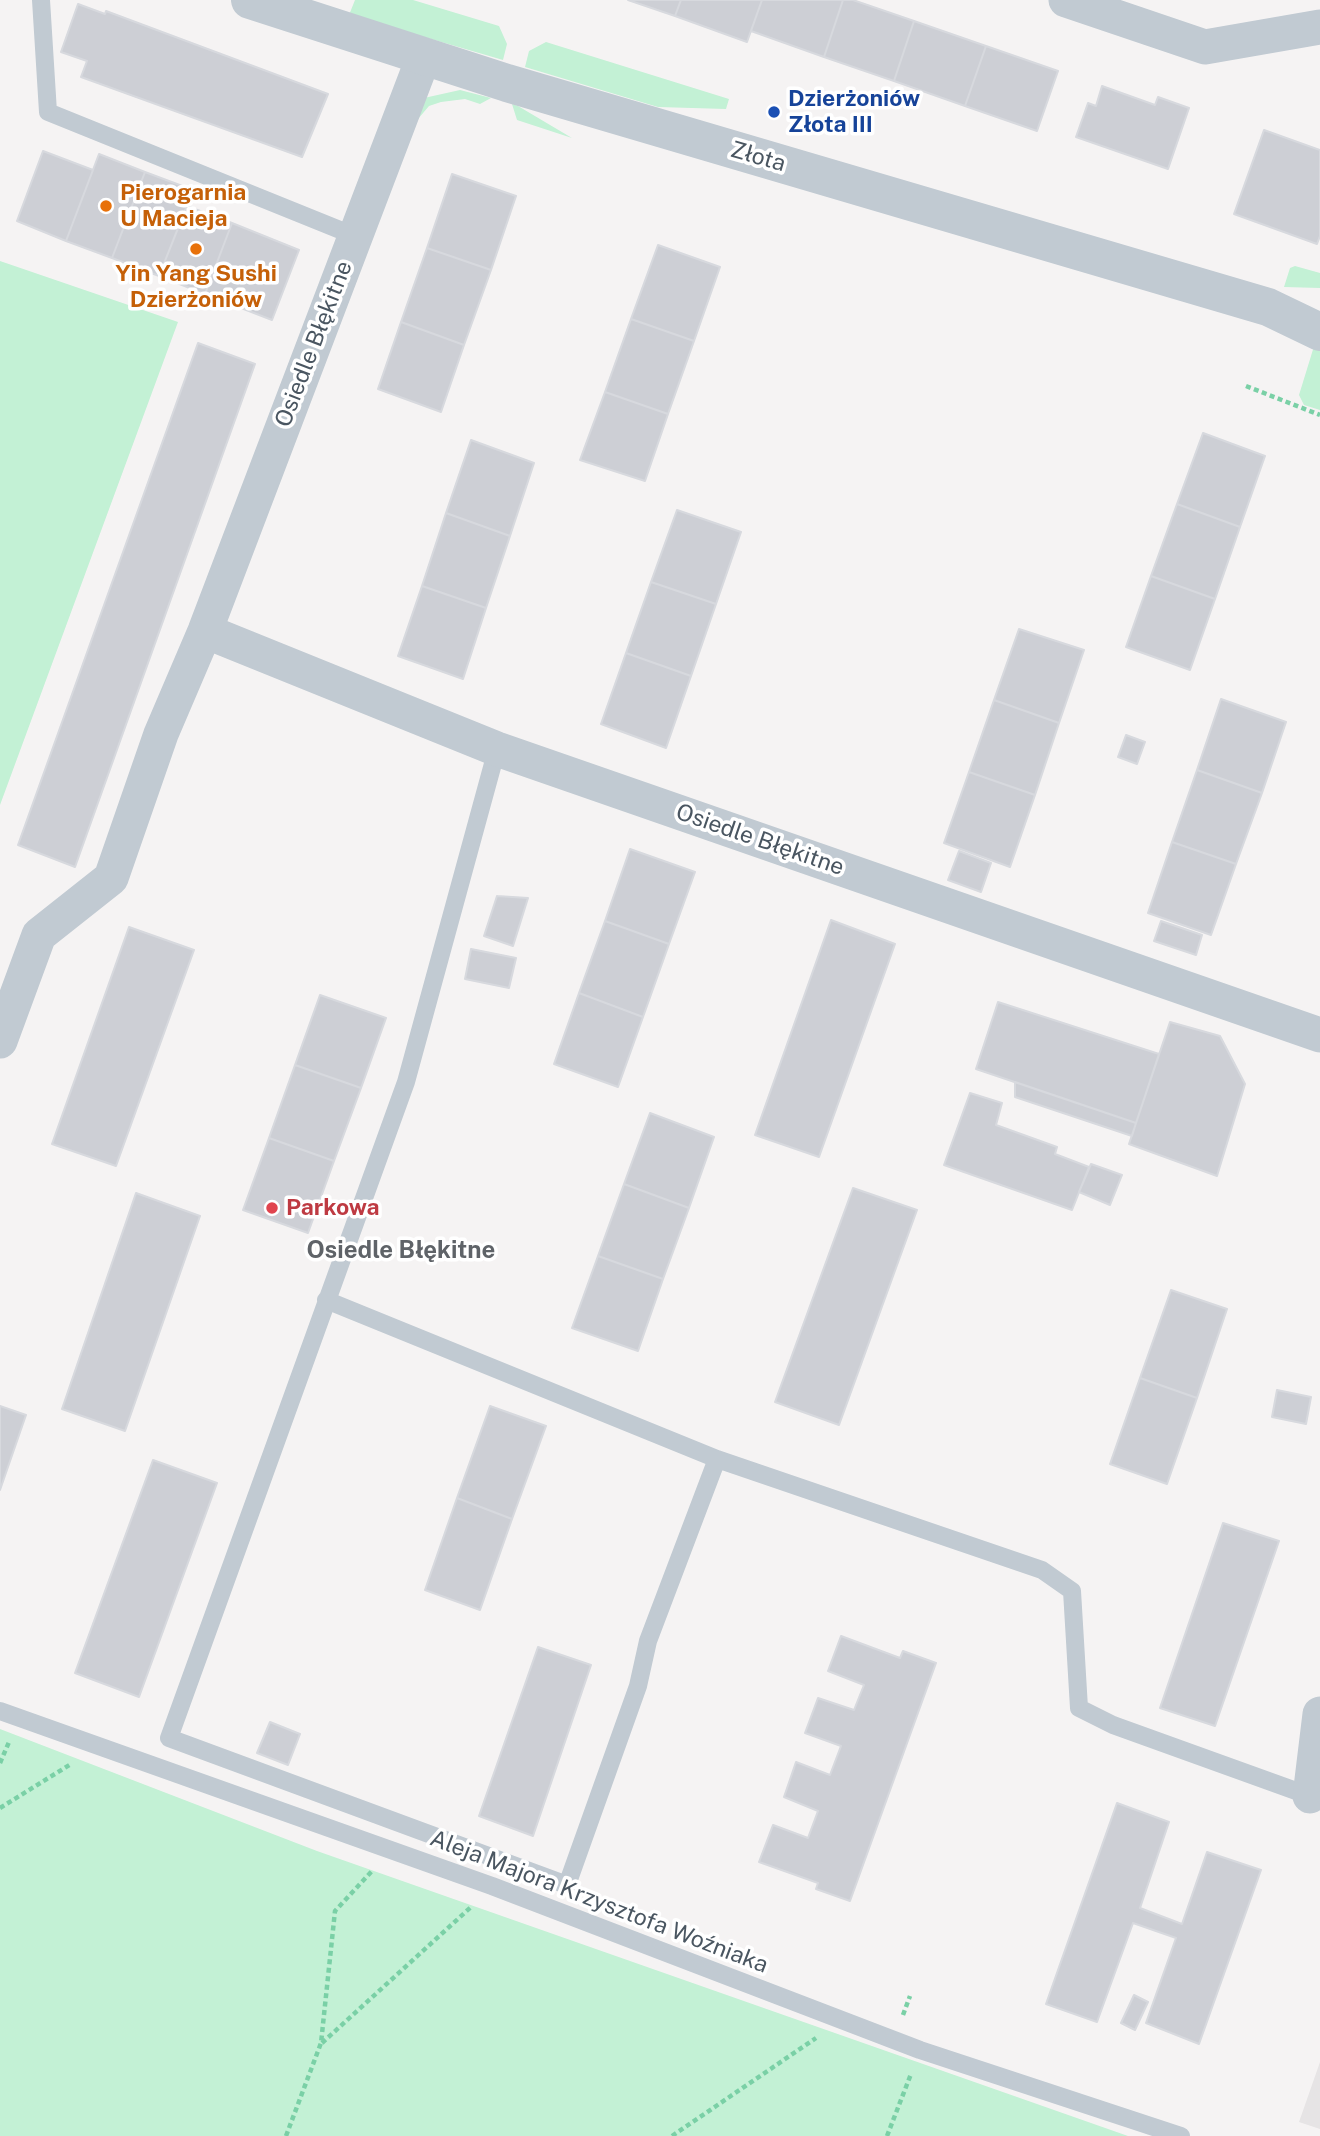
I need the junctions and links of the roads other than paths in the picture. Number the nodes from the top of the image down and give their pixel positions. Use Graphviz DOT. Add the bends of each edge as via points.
graph roads {
  1 [pos="41,0"];
  2 [pos="250,0"];
  3 [pos="1066,0"];
  4 [pos="1320,27"];
  5 [pos="424,56"];
  6 [pos="355,236"];
  7 [pos="1268,307"];
  8 [pos="1320,308"];
  9 [pos="1320,332"];
  10 [pos="205,631"];
  11 [pos="497,749"];
  12 [pos="1320,1035"];
  13 [pos="0,1041"];
  14 [pos="326,1300"];
  15 [pos="717,1459"];
  16 [pos="0,1711"];
  17 [pos="1320,1714"];
  18 [pos="1310,1796"];
  19 [pos="1181,2136"];
  1 -- 6 [label="lane" via="48,111"];
  2 -- 5 [label="street, Złota"];
  3 -- 4 [label="street" via="1205,47"];
  5 -- 6 [label="street, Osiedle Błękitne"];
  5 -- 7 [label="street, Złota"];
  6 -- 10 [label="street, Osiedle Błękitne"];
  7 -- 8 [label="street, Złota"];
  7 -- 9 [label="street, Złota"];
  10 -- 11 [label="street, Osiedle Błękitne"];
  10 -- 13 [label="street, Osiedle Błękitne" via="161,734 111,878 40,935"];
  11 -- 12 [label="street, Osiedle Błękitne"];
  11 -- 14 [label="lane" via="406,1082"];
  14 -- 15 [label="lane"];
  14 -- 15 [label="lane" via="169,1738 567,1885 638,1685 649,1641"];
  15 -- 18 [label="lane" via="1042,1570 1072,1591 1079,1708"];
  16 -- 19 [label="lane, Aleja Majora Krzysztofa Woźniaka" via="492,1886 920,2050"];
  17 -- 18 [label="street"];
}
